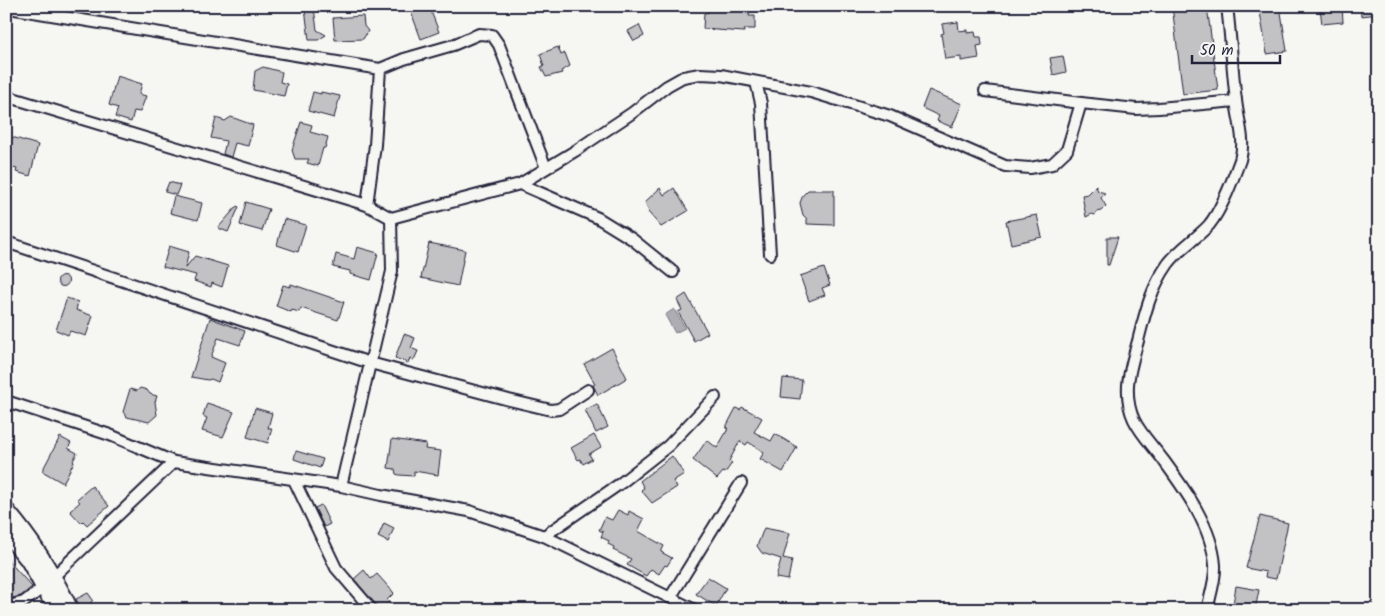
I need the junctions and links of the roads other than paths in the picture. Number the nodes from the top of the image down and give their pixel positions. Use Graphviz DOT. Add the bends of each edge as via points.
graph roads {
  1 [pos="1227,6"];
  2 [pos="15,8"];
  3 [pos="380,69"];
  4 [pos="756,82"];
  5 [pos="985,90"];
  6 [pos="6,96"];
  7 [pos="1236,101"];
  8 [pos="1081,103"];
  9 [pos="546,168"];
  10 [pos="520,184"];
  11 [pos="367,205"];
  12 [pos="391,218"];
  13 [pos="6,242"];
  14 [pos="770,254"];
  15 [pos="673,272"];
  16 [pos="370,363"];
  17 [pos="588,390"];
  18 [pos="715,398"];
  19 [pos="6,401"];
  20 [pos="174,462"];
  21 [pos="294,480"];
  22 [pos="741,483"];
  23 [pos="341,486"];
  24 [pos="6,511"];
  25 [pos="6,532"];
  26 [pos="544,536"];
  27 [pos="49,581"];
  28 [pos="670,598"];
  29 [pos="6,608"];
  30 [pos="57,610"];
  31 [pos="70,610"];
  32 [pos="372,610"];
  33 [pos="695,610"];
  34 [pos="1206,610"];
  1 -- 7 [label="street"];
  2 -- 3 [label="street"];
  3 -- 9 [label="street" via="479,34 492,35 499,45"];
  3 -- 11 [label="street"];
  4 -- 8 [label="street" via="811,92 890,116 1005,166 1030,168 1052,164 1067,150"];
  4 -- 9 [label="street" via="721,75 682,77 576,151"];
  4 -- 14 [label="street" via="761,103"];
  5 -- 8 [label="street"];
  6 -- 11 [label="street"];
  7 -- 8 [label="street" via="1159,108"];
  7 -- 34 [label="street" via="1243,143 1240,159 1209,224 1169,262 1159,277 1149,298 1128,384 1133,420 1180,483 1205,528 1215,567"];
  9 -- 10 [label="street"];
  10 -- 12 [label="street"];
  10 -- 15 [label="street" via="598,218 632,239"];
  11 -- 12 [label="street"];
  12 -- 16 [label="street" via="392,271"];
  13 -- 16 [label="street"];
  16 -- 17 [label="street" via="551,410 560,409"];
  16 -- 23 [label="street"];
  18 -- 26 [label="street" via="668,446"];
  19 -- 20 [label="street" via="110,435"];
  20 -- 21 [label="street"];
  20 -- 27 [label="street"];
  21 -- 23 [label="street"];
  21 -- 32 [label="street" via="336,568"];
  22 -- 28 [label="street"];
  23 -- 26 [label="street" via="469,511"];
  24 -- 27 [label="main road" via="28,536"];
  25 -- 27 [label="main road"];
  26 -- 28 [label="street"];
  27 -- 29 [label="street" via="24,602"];
  27 -- 30 [label="main road"];
  27 -- 31 [label="main road"];
  28 -- 33 [label="street"];
}
